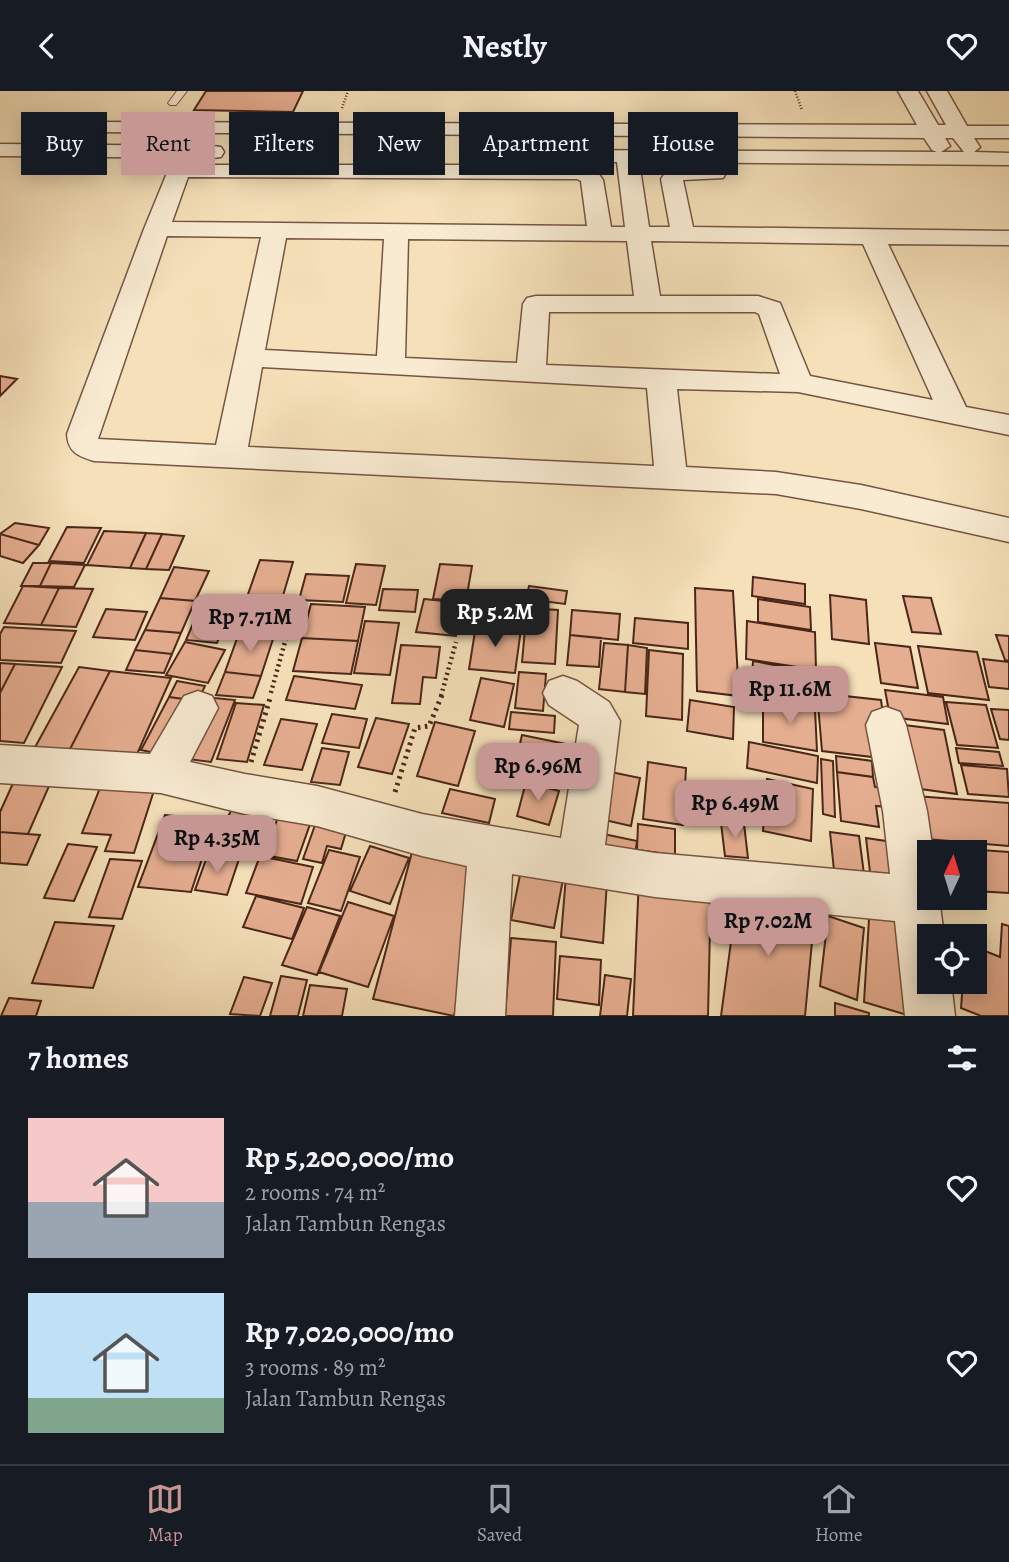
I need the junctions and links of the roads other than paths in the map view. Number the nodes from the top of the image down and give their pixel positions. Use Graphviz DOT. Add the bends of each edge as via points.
graph roads {
  1 [pos="182,91"];
  2 [pos="908,91"];
  3 [pos="937,91"];
  4 [pos="173,103"];
  5 [pos="339,113"];
  6 [pos="459,116"];
  7 [pos="1009,118"];
  8 [pos="614,121"];
  9 [pos="614,122"];
  10 [pos="459,124"];
  11 [pos="107,126"];
  12 [pos="229,126"];
  13 [pos="339,126"];
  14 [pos="1009,132"];
  15 [pos="935,138"];
  16 [pos="965,139"];
  17 [pos="0,150"];
  18 [pos="627,156"];
  19 [pos="1009,159"];
  20 [pos="1009,177"];
  21 [pos="156,229"];
  22 [pos="275,230"];
  23 [pos="396,232"];
  24 [pos="600,234"];
  25 [pos="638,234"];
  26 [pos="683,235"];
  27 [pos="872,236"];
  28 [pos="1000,238"];
  29 [pos="1009,266"];
  30 [pos="648,302"];
  31 [pos="249,358"];
  32 [pos="391,365"];
  33 [pos="531,373"];
  34 [pos="661,380"];
  35 [pos="799,383"];
  36 [pos="955,415"];
  37 [pos="1009,425"];
  38 [pos="230,456"];
  39 [pos="671,477"];
  40 [pos="1009,530"];
  41 [pos="563,693"];
  42 [pos="198,708"];
  43 [pos="886,725"];
  44 [pos="0,764"];
  45 [pos="161,773"];
  46 [pos="491,849"];
  47 [pos="580,863"];
  48 [pos="916,900"];
  49 [pos="480,1016"];
  50 [pos="930,1016"];
  1 -- 4 [label="lane"];
  2 -- 15 [label="street"];
  3 -- 16 [label="street"];
  5 -- 6 [label="street"];
  7 -- 16 [label="street"];
  8 -- 15 [label="street" via="803,115"];
  9 -- 15 [label="street"];
  10 -- 13 [label="street"];
  11 -- 12 [label="street"];
  14 -- 16 [label="street"];
  15 -- 16 [label="street"];
  15 -- 16 [label="street"];
  15 -- 18 [label="street"];
  16 -- 19 [label="street"];
  17 -- 18 [label="street"];
  18 -- 25 [label="street"];
  20 -- 26 [label="street" via="687,172 671,179"];
  21 -- 22 [label="street"];
  21 -- 24 [label="street" via="178,173 193,168 579,172 592,180"];
  21 -- 38 [label="street" via="82,434 83,444 94,450"];
  22 -- 23 [label="street"];
  22 -- 31 [label="street"];
  23 -- 24 [label="street"];
  23 -- 32 [label="street"];
  24 -- 25 [label="street"];
  25 -- 26 [label="street"];
  25 -- 30 [label="street"];
  26 -- 27 [label="street"];
  27 -- 28 [label="street"];
  27 -- 36 [label="street"];
  28 -- 29 [label="street"];
  30 -- 33 [label="street" via="536,304"];
  30 -- 35 [label="street" via="765,305 771,309"];
  31 -- 32 [label="street"];
  31 -- 38 [label="street"];
  32 -- 33 [label="street"];
  33 -- 34 [label="street"];
  34 -- 35 [label="street"];
  34 -- 39 [label="street"];
  35 -- 36 [label="street"];
  36 -- 37 [label="street"];
  38 -- 39 [label="street"];
  39 -- 40 [label="street" via="776,483"];
  41 -- 47 [label="street" via="600,721"];
  42 -- 45 [label="street"];
  43 -- 48 [label="street" via="905,811"];
  44 -- 45 [label="street"];
  45 -- 46 [label="street"];
  46 -- 47 [label="street"];
  46 -- 49 [label="street"];
  47 -- 48 [label="street" via="655,875"];
  48 -- 50 [label="street"];
}
